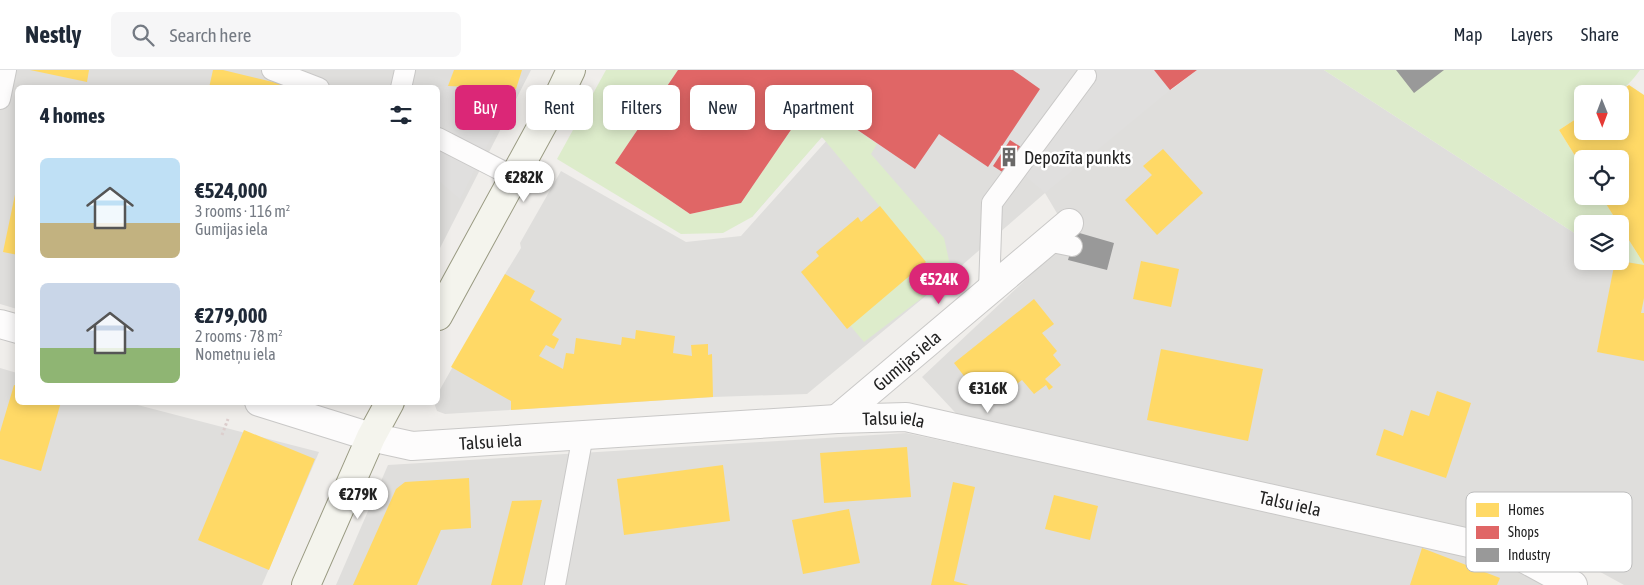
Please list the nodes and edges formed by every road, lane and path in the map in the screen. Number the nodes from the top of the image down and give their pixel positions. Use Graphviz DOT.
graph roads {
  1 [pos="6,70"];
  2 [pos="272,70"];
  3 [pos="405,70"];
  4 [pos="571,70"];
  5 [pos="1085,72"];
  6 [pos="311,85"];
  7 [pos="402,85"];
  8 [pos="0,99"];
  9 [pos="440,139"];
  10 [pos="514,177"];
  11 [pos="1063,237"];
  12 [pos="989,290"];
  13 [pos="440,312"];
  14 [pos="0,324"];
  15 [pos="15,328"];
  16 [pos="269,405"];
  17 [pos="388,405"];
  18 [pos="837,419"];
  19 [pos="583,435"];
  20 [pos="371,437"];
  21 [pos="1466,542"];
  22 [pos="1548,572"];
  23 [pos="306,585"];
  24 [pos="555,585"];
  25 [pos="1572,585"];
  1 -- 8 [label="lane"];
  2 -- 6 [label="lane"];
  3 -- 7 [label="lane"];
  4 -- 10 [label="street"];
  5 -- 12 [label="lane"];
  9 -- 10 [label="lane"];
  10 -- 13 [label="street"];
  11 -- 12 [label="street, Gumijas iela"];
  12 -- 18 [label="street, Gumijas iela"];
  14 -- 15 [label="street"];
  16 -- 20 [label="street, Talsu iela"];
  17 -- 20 [label="street"];
  18 -- 19 [label="street, Talsu iela"];
  18 -- 21 [label="street, Talsu iela"];
  19 -- 20 [label="street, Talsu iela"];
  19 -- 24 [label="lane"];
  20 -- 23 [label="street"];
  22 -- 25 [label="street, Talsu iela"];
}
